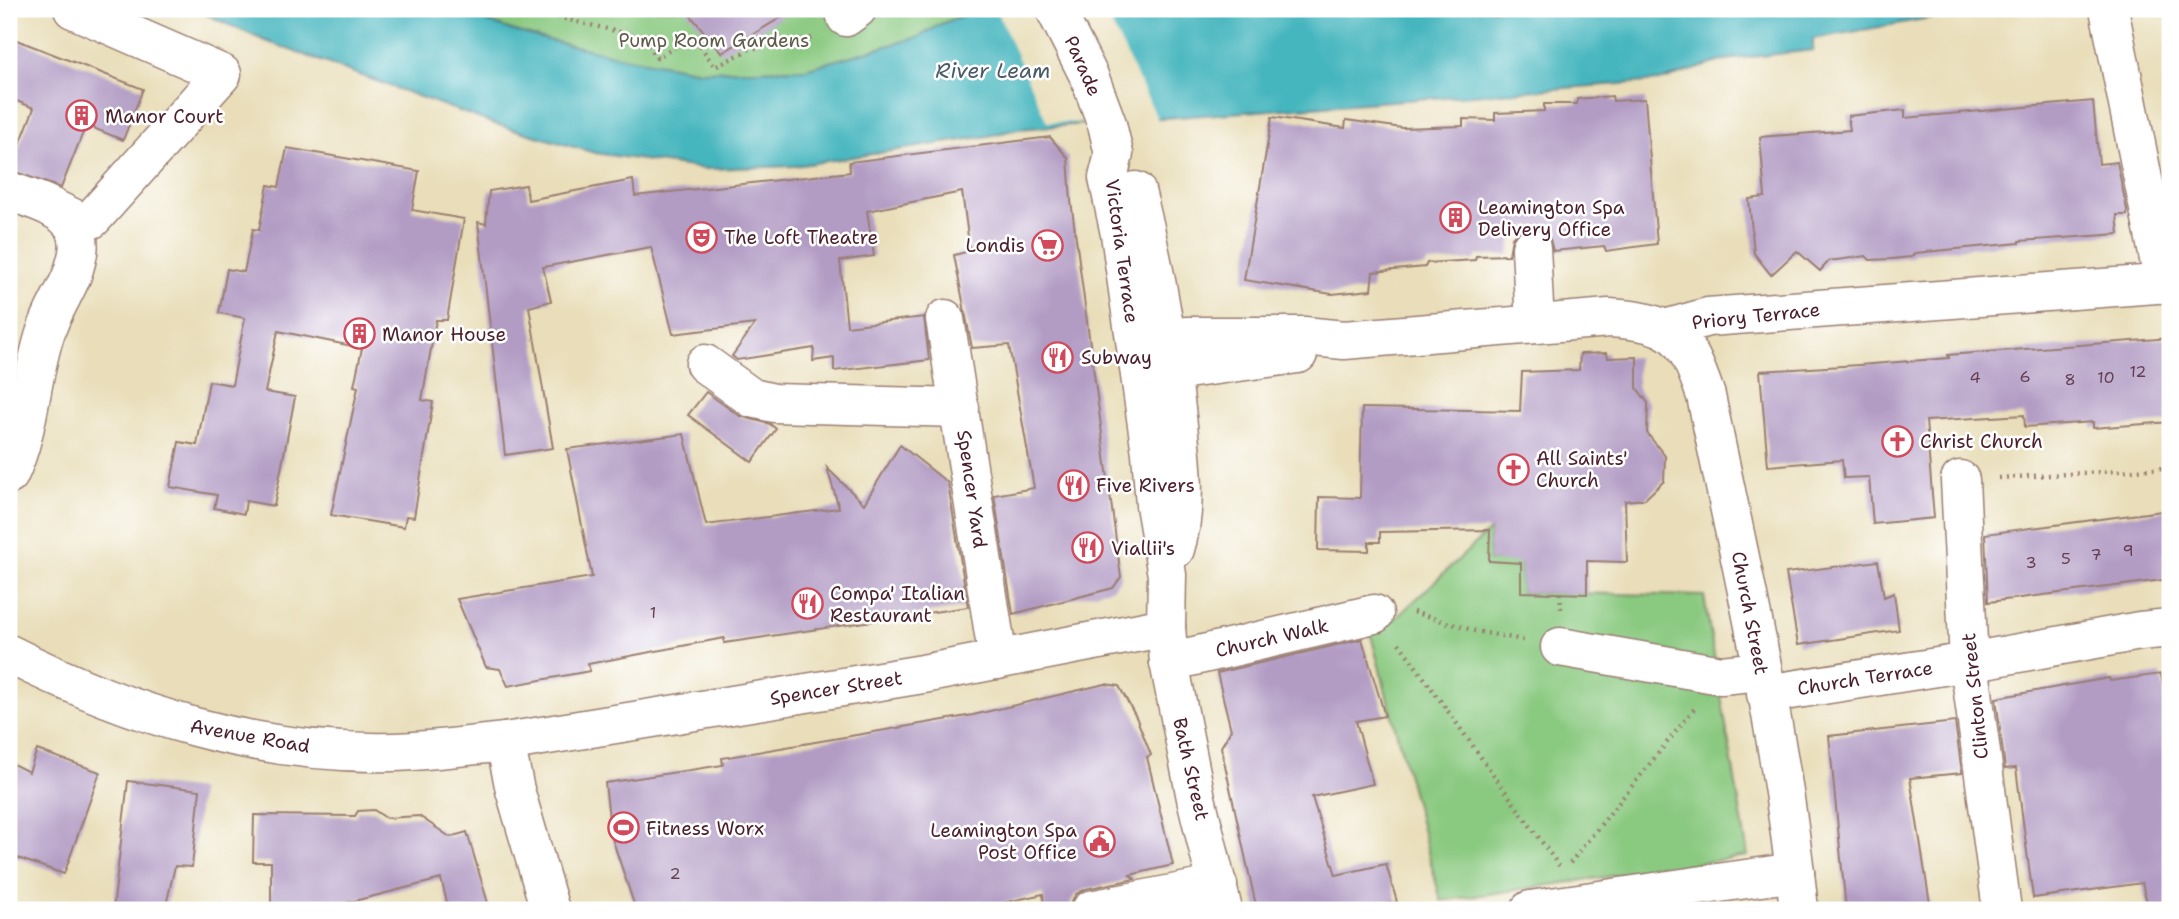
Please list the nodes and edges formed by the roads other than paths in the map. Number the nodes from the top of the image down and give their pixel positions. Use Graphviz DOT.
graph roads {
  1 [pos="73,9"];
  2 [pos="1055,9"];
  3 [pos="2109,9"];
  4 [pos="1111,139"];
  5 [pos="9,191"];
  6 [pos="54,209"];
  7 [pos="100,212"];
  8 [pos="1531,248"];
  9 [pos="77,261"];
  10 [pos="2167,283"];
  11 [pos="946,319"];
  12 [pos="1535,324"];
  13 [pos="1665,329"];
  14 [pos="1158,355"];
  15 [pos="705,364"];
  16 [pos="960,408"];
  17 [pos="9,475"];
  18 [pos="1960,480"];
  19 [pos="1167,575"];
  20 [pos="1391,621"];
  21 [pos="2170,628"];
  22 [pos="1167,645"];
  23 [pos="1560,647"];
  24 [pos="9,654"];
  25 [pos="998,660"];
  26 [pos="1969,662"];
  27 [pos="1764,682"];
  28 [pos="505,741"];
  29 [pos="1795,873"];
  30 [pos="1221,897"];
  31 [pos="550,910"];
  32 [pos="1091,910"];
  33 [pos="1530,910"];
  34 [pos="1799,910"];
  35 [pos="2002,910"];
  1 -- 7 [label="street"];
  2 -- 4 [label="street, Parade"];
  3 -- 10 [label="street"];
  4 -- 14 [label="street, Victoria Terrace"];
  5 -- 6 [label="street"];
  6 -- 7 [label="street"];
  6 -- 9 [label="street"];
  7 -- 9 [label="street"];
  8 -- 12 [label="street"];
  9 -- 17 [label="street"];
  10 -- 13 [label="street, Priory Terrace"];
  11 -- 16 [label="street, Spencer Yard"];
  12 -- 13 [label="street, Priory Terrace"];
  12 -- 14 [label="street, Priory Terrace"];
  13 -- 27 [label="street, Church Street"];
  14 -- 19 [label="street, Victoria Terrace"];
  14 -- 19 [label="street, Victoria Terrace"];
  15 -- 16 [label="street"];
  16 -- 25 [label="street, Spencer Yard"];
  18 -- 26 [label="street, Clinton Street"];
  19 -- 22 [label="street, Victoria Terrace"];
  20 -- 22 [label="street, Church Walk"];
  21 -- 26 [label="street, Church Terrace"];
  22 -- 25 [label="street, Spencer Street"];
  22 -- 30 [label="street, Bath Street"];
  23 -- 27 [label="street, Church Terrace"];
  24 -- 28 [label="street, Avenue Road"];
  25 -- 28 [label="street, Spencer Street"];
  26 -- 27 [label="street, Church Terrace"];
  26 -- 35 [label="street, Clinton Street"];
  27 -- 29 [label="street, Church Street"];
  28 -- 31 [label="street"];
  29 -- 33 [label="street"];
  29 -- 34 [label="street, Church Street"];
  30 -- 32 [label="street"];
}
